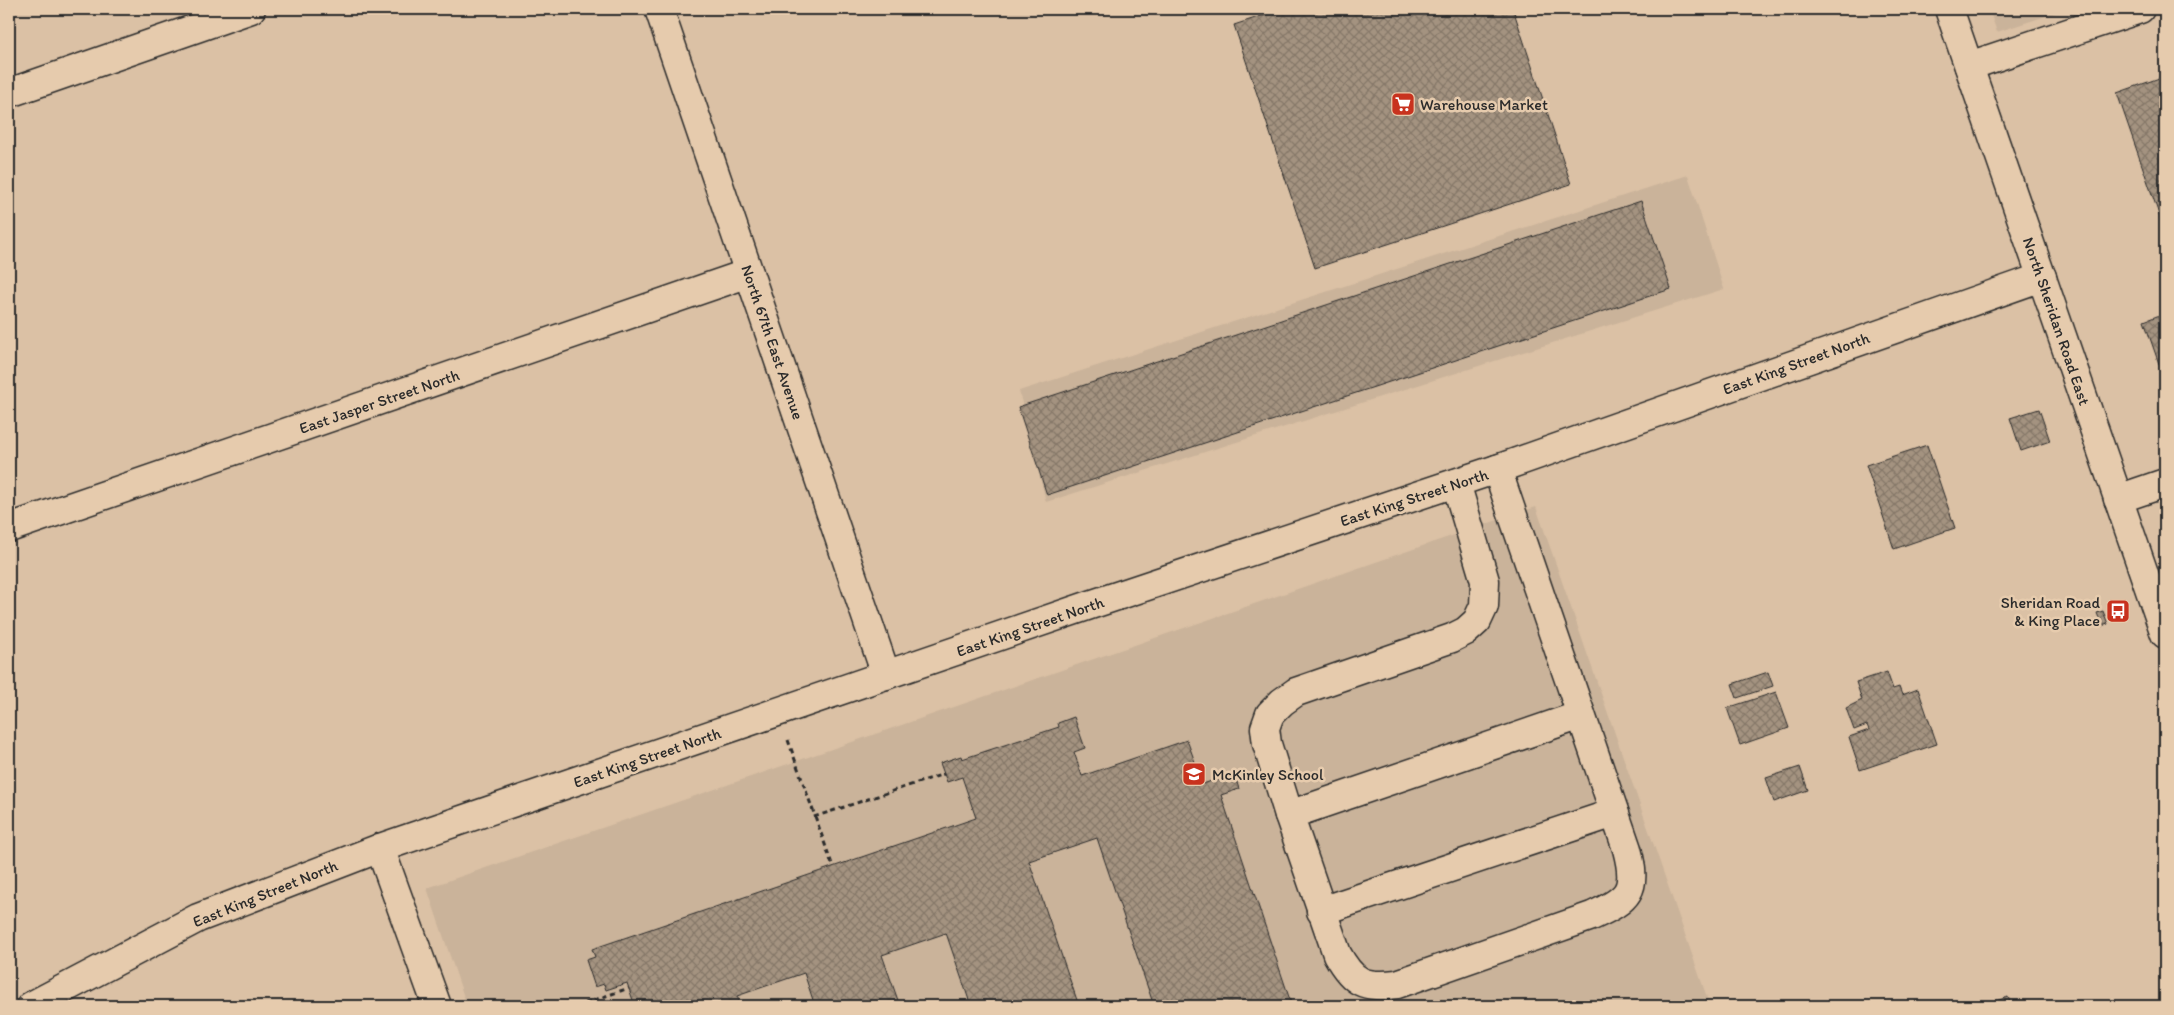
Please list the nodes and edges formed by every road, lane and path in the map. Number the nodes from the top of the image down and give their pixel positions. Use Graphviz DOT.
graph roads {
  1 [pos="251,9"];
  2 [pos="659,9"];
  3 [pos="1949,9"];
  4 [pos="2140,9"];
  5 [pos="1969,66"];
  6 [pos="9,93"];
  7 [pos="749,274"];
  8 [pos="2042,277"];
  9 [pos="1497,469"];
  10 [pos="1456,483"];
  11 [pos="2165,483"];
  12 [pos="2118,499"];
  13 [pos="9,528"];
  14 [pos="2165,634"];
  15 [pos="886,675"];
  16 [pos="779,712"];
  17 [pos="1581,715"];
  18 [pos="944,774"];
  19 [pos="1614,813"];
  20 [pos="1289,815"];
  21 [pos="814,817"];
  22 [pos="380,848"];
  23 [pos="833,867"];
  24 [pos="1321,911"];
  25 [pos="629,988"];
  26 [pos="31,1006"];
  27 [pos="438,1006"];
  28 [pos="577,1006"];
  1 -- 6 [label="street"];
  2 -- 7 [label="street, North 67th East Avenue"];
  3 -- 5 [label="street, North Sheridan Road East"];
  4 -- 5 [label="street"];
  5 -- 8 [label="street, North Sheridan Road East"];
  7 -- 13 [label="street, East Jasper Street North"];
  7 -- 15 [label="street, North 67th East Avenue"];
  8 -- 9 [label="street, East King Street North"];
  8 -- 12 [label="street, North Sheridan Road East"];
  9 -- 10 [label="street, East King Street North"];
  9 -- 17 [label="street"];
  10 -- 15 [label="street, East King Street North"];
  10 -- 20 [label="street"];
  11 -- 12 [label="street"];
  12 -- 14 [label="street, North Sheridan Road East"];
  15 -- 16 [label="street, East King Street North"];
  16 -- 21 [label="path"];
  16 -- 22 [label="street, East King Street North"];
  17 -- 19 [label="street"];
  17 -- 20 [label="street"];
  18 -- 21 [label="path"];
  19 -- 24 [label="street"];
  19 -- 24 [label="street"];
  20 -- 24 [label="street"];
  21 -- 23 [label="path"];
  22 -- 26 [label="street, East King Street North"];
  22 -- 27 [label="street"];
  25 -- 28 [label="path"];
}
